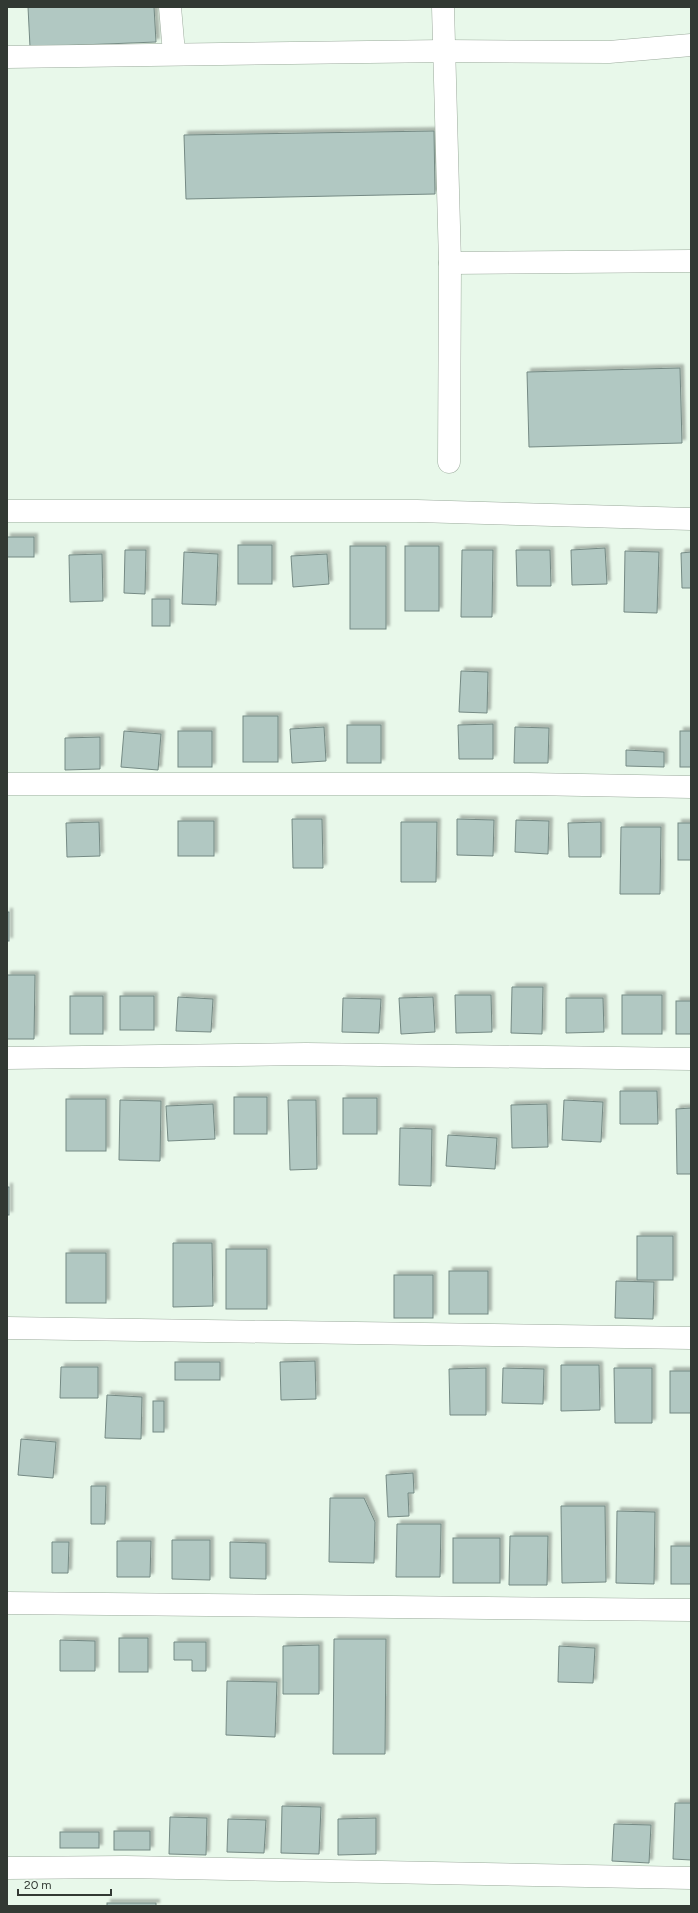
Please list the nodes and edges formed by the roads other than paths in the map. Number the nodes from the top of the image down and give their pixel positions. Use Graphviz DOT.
graph roads {
  1 [pos="170,7"];
  2 [pos="443,7"];
  3 [pos="691,46"];
  4 [pos="444,51"];
  5 [pos="174,53"];
  6 [pos="7,57"];
  7 [pos="691,261"];
  8 [pos="450,263"];
  9 [pos="449,462"];
  10 [pos="7,511"];
  11 [pos="691,519"];
  12 [pos="7,784"];
  13 [pos="691,787"];
  14 [pos="7,1058"];
  15 [pos="691,1059"];
  16 [pos="7,1328"];
  17 [pos="691,1338"];
  18 [pos="7,1603"];
  19 [pos="691,1610"];
  20 [pos="7,1868"];
  21 [pos="691,1878"];
  1 -- 5 [label="street"];
  2 -- 4 [label="street"];
  3 -- 4 [label="street"];
  4 -- 5 [label="street"];
  4 -- 8 [label="street"];
  5 -- 6 [label="street"];
  7 -- 8 [label="street"];
  8 -- 9 [label="street"];
  10 -- 11 [label="street"];
  12 -- 13 [label="street"];
  14 -- 15 [label="street"];
  16 -- 17 [label="street"];
  18 -- 19 [label="street"];
  20 -- 21 [label="street"];
}
